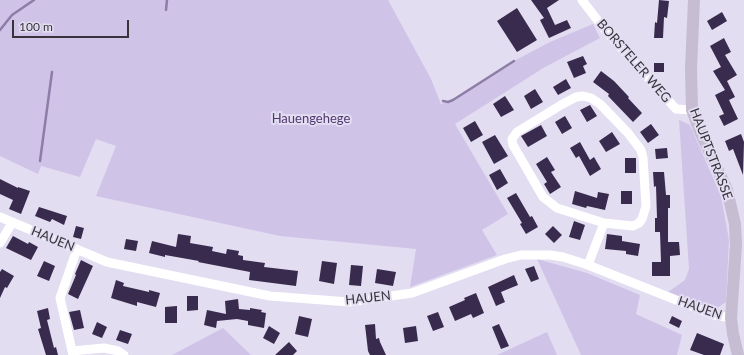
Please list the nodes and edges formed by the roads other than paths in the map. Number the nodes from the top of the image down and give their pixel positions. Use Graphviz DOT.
graph roads {
  1 [pos="582,0"];
  2 [pos="694,0"];
  3 [pos="692,110"];
  4 [pos="0,217"];
  5 [pos="12,223"];
  6 [pos="604,223"];
  7 [pos="0,243"];
  8 [pos="77,249"];
  9 [pos="588,265"];
  10 [pos="731,318"];
  11 [pos="73,353"];
  12 [pos="124,355"];
  13 [pos="738,355"];
  1 -- 3 [label="street, BORSTELER WEG"];
  2 -- 3 [label="main road, HAUPTSTRASSE"];
  3 -- 10 [label="main road, HAUPTSTRASSE"];
  4 -- 5 [label="street, HAUEN"];
  5 -- 7 [label="street"];
  5 -- 8 [label="street, HAUEN"];
  6 -- 6 [label="street"];
  6 -- 9 [label="street"];
  8 -- 9 [label="street, HAUEN"];
  8 -- 11 [label="street"];
  9 -- 10 [label="street, HAUEN"];
  10 -- 13 [label="main road, HAUPTSTRASSE"];
  11 -- 12 [label="street"];
}
